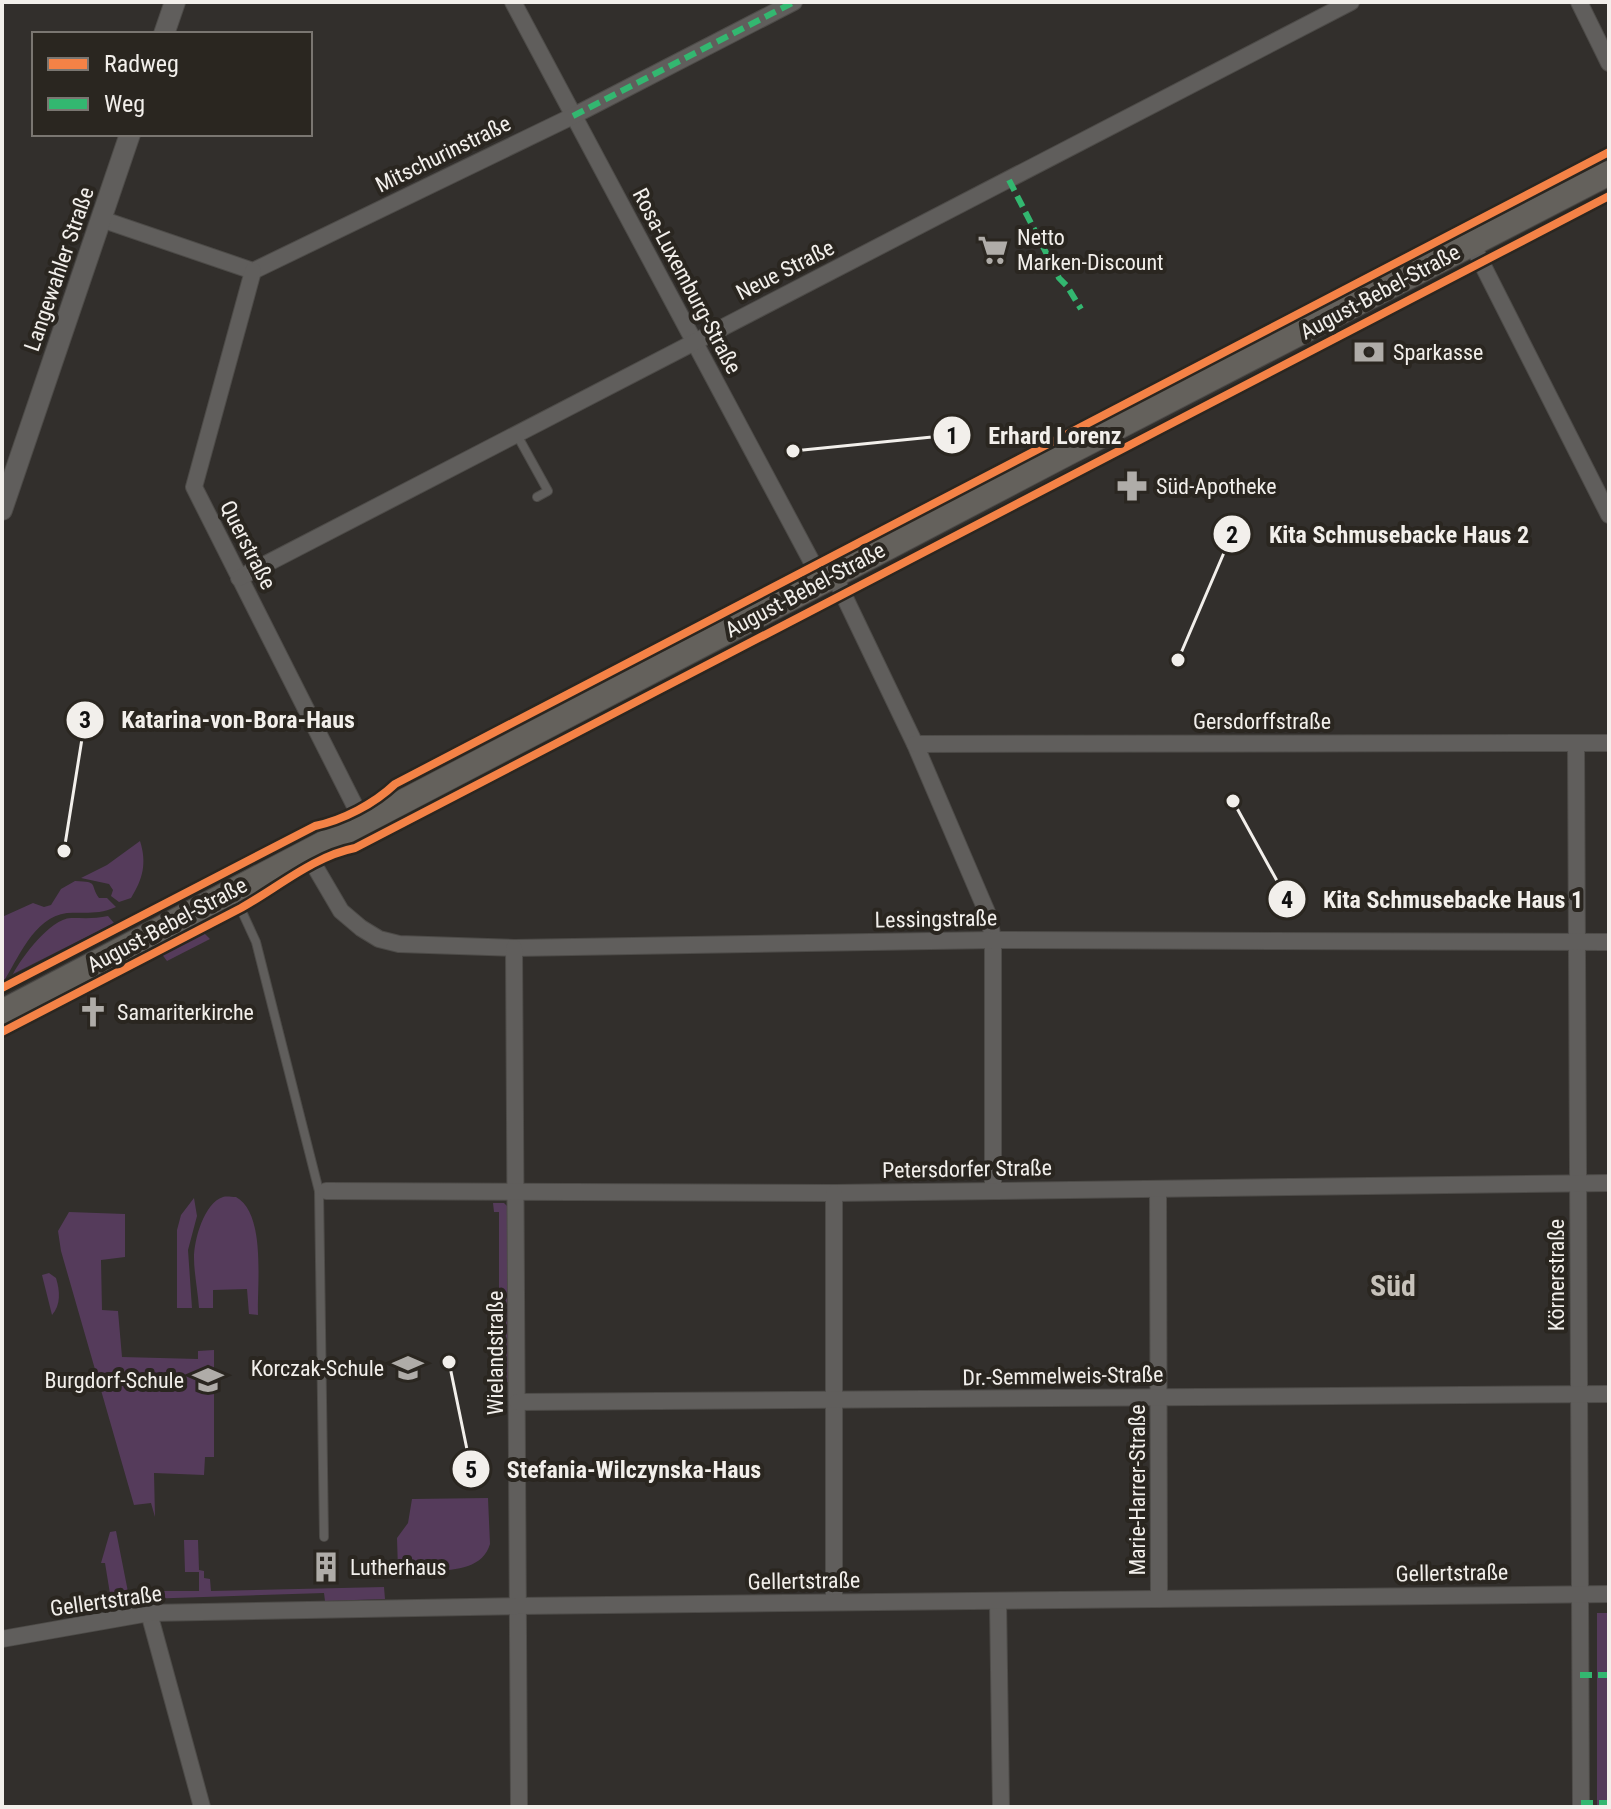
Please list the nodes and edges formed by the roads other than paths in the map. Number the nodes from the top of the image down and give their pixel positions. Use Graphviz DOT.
graph roads {
  1 [pos="175,2"];
  2 [pos="513,2"];
  3 [pos="794,2"];
  4 [pos="1351,2"];
  5 [pos="1579,2"];
  6 [pos="165,32"];
  7 [pos="1609,63"];
  8 [pos="573,116"];
  9 [pos="129,136"];
  10 [pos="1609,173"];
  11 [pos="101,219"];
  12 [pos="1472,244"];
  13 [pos="253,271"];
  14 [pos="695,342"];
  15 [pos="516,434"];
  16 [pos="537,497"];
  17 [pos="1607,506"];
  18 [pos="2,510"];
  19 [pos="239,578"];
  20 [pos="828,578"];
  21 [pos="1576,743"];
  22 [pos="1609,743"];
  23 [pos="915,744"];
  24 [pos="364,824"];
  25 [pos="307,853"];
  26 [pos="232,891"];
  27 [pos="993,940"];
  28 [pos="1577,942"];
  29 [pos="1609,942"];
  30 [pos="514,948"];
  31 [pos="2,1012"];
  32 [pos="1609,1183"];
  33 [pos="1578,1184"];
  34 [pos="1158,1189"];
  35 [pos="326,1191"];
  36 [pos="993,1191"];
  37 [pos="516,1192"];
  38 [pos="834,1193"];
  39 [pos="1609,1394"];
  40 [pos="1579,1395"];
  41 [pos="1159,1398"];
  42 [pos="834,1400"];
  43 [pos="517,1402"];
  44 [pos="324,1537"];
  45 [pos="1580,1594"];
  46 [pos="1609,1594"];
  47 [pos="1159,1599"];
  48 [pos="998,1601"];
  49 [pos="834,1602"];
  50 [pos="518,1606"];
  51 [pos="149,1613"];
  52 [pos="2,1639"];
  53 [pos="202,1807"];
  54 [pos="519,1807"];
  55 [pos="1001,1807"];
  56 [pos="1581,1807"];
  1 -- 6 [label="street"];
  2 -- 8 [label="street, Rosa-Luxemburg-Straße"];
  3 -- 8 [label="street, Mitschurinstraße"];
  4 -- 14 [label="street, Neue Straße"];
  5 -- 7 [label="street"];
  8 -- 13 [label="street, Mitschurinstraße"];
  8 -- 14 [label="street, Rosa-Luxemburg-Straße"];
  9 -- 11 [label="street, Langewahler Straße"];
  10 -- 12 [label="main road, August-Bebel-Straße"];
  11 -- 13 [label="street"];
  11 -- 18 [label="street, Langewahler Straße"];
  12 -- 17 [label="street"];
  12 -- 20 [label="main road, August-Bebel-Straße"];
  13 -- 19 [label="street, Querstraße"];
  14 -- 15 [label="street, Neue Straße"];
  14 -- 20 [label="street, Rosa-Luxemburg-Straße"];
  15 -- 16 [label="lane"];
  15 -- 19 [label="street, Neue Straße"];
  19 -- 24 [label="street, Querstraße"];
  20 -- 23 [label="street, Rosa-Luxemburg-Straße"];
  20 -- 24 [label="main road, August-Bebel-Straße"];
  21 -- 22 [label="street, Gersdorffstraße"];
  21 -- 23 [label="street, Gersdorffstraße"];
  21 -- 28 [label="street, Körnerstraße"];
  23 -- 27 [label="street, Rosa-Luxemburg-Straße"];
  24 -- 25 [label="main road, August-Bebel-Straße"];
  25 -- 26 [label="main road, August-Bebel-Straße"];
  25 -- 30 [label="street, Lessingstraße"];
  26 -- 31 [label="main road, August-Bebel-Straße"];
  26 -- 44 [label="lane"];
  27 -- 28 [label="street, Lessingstraße"];
  27 -- 30 [label="street, Lessingstraße"];
  27 -- 36 [label="street, Rosa-Luxemburg-Straße"];
  28 -- 29 [label="street, Lessingstraße"];
  28 -- 33 [label="street, Körnerstraße"];
  30 -- 37 [label="street, Wielandstraße"];
  32 -- 33 [label="street, Petersdorfer Straße"];
  33 -- 34 [label="street, Petersdorfer Straße"];
  33 -- 40 [label="street, Körnerstraße"];
  34 -- 36 [label="street, Petersdorfer Straße"];
  34 -- 41 [label="street, Marie-Harrer-Straße"];
  35 -- 37 [label="street, Petersdorfer Straße"];
  36 -- 38 [label="street, Petersdorfer Straße"];
  37 -- 38 [label="street, Petersdorfer Straße"];
  37 -- 43 [label="street, Wielandstraße"];
  38 -- 42 [label="street"];
  39 -- 40 [label="street, Dr.-Semmelweis-Straße"];
  40 -- 41 [label="street, Dr.-Semmelweis-Straße"];
  40 -- 45 [label="street, Körnerstraße"];
  41 -- 42 [label="street, Dr.-Semmelweis-Straße"];
  41 -- 47 [label="street, Marie-Harrer-Straße"];
  42 -- 43 [label="street, Dr.-Semmelweis-Straße"];
  42 -- 49 [label="street"];
  43 -- 50 [label="street, Wielandstraße"];
  45 -- 46 [label="street, Gellertstraße"];
  45 -- 47 [label="street, Gellertstraße"];
  45 -- 56 [label="street, Körnerstraße"];
  47 -- 48 [label="street, Gellertstraße"];
  48 -- 49 [label="street, Gellertstraße"];
  48 -- 55 [label="street"];
  49 -- 50 [label="street, Gellertstraße"];
  50 -- 51 [label="street, Gellertstraße"];
  50 -- 54 [label="street, Wielandstraße"];
  51 -- 52 [label="street, Gellertstraße"];
  51 -- 53 [label="street"];
}
